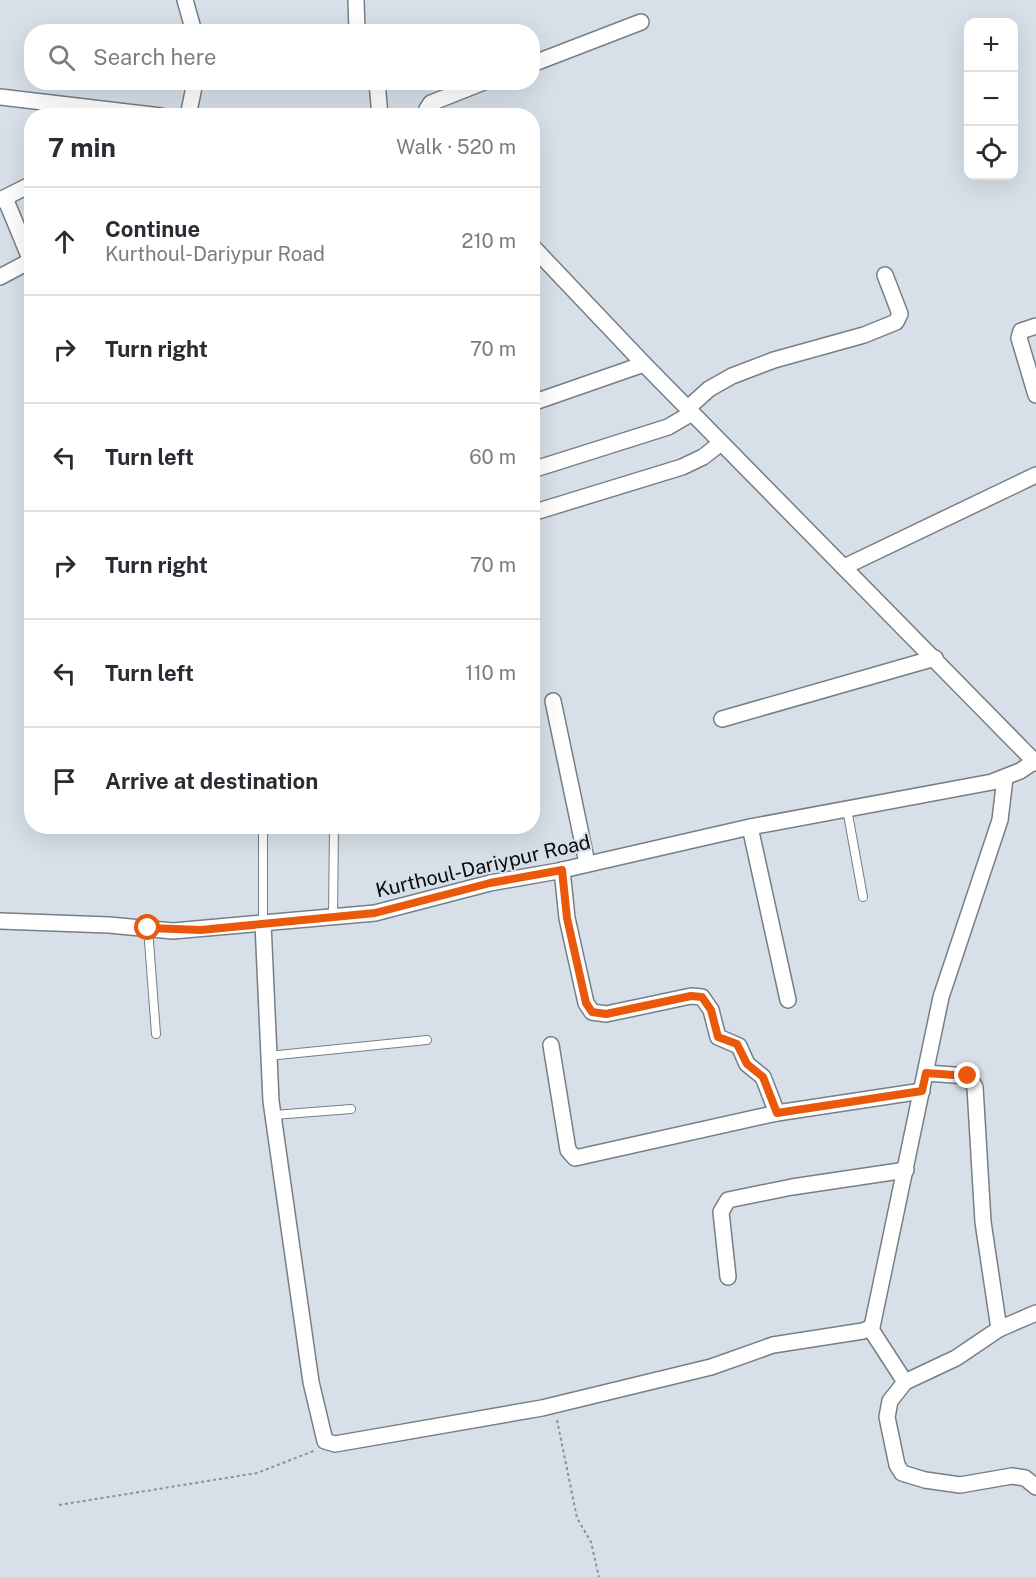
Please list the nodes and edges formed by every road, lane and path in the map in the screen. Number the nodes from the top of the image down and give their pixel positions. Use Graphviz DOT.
graph roads {
  1 [pos="185,0"];
  2 [pos="356,0"];
  3 [pos="641,22"];
  4 [pos="192,24"];
  5 [pos="357,24"];
  6 [pos="540,61"];
  7 [pos="193,90"];
  8 [pos="378,90"];
  9 [pos="464,90"];
  10 [pos="0,97"];
  11 [pos="80,108"];
  12 [pos="190,108"];
  13 [pos="379,108"];
  14 [pos="428,108"];
  15 [pos="24,188"];
  16 [pos="3,199"];
  17 [pos="24,246"];
  18 [pos="540,262"];
  19 [pos="24,265"];
  20 [pos="885,275"];
  21 [pos="0,277"];
  22 [pos="1036,326"];
  23 [pos="644,364"];
  24 [pos="1036,394"];
  25 [pos="540,400"];
  26 [pos="690,411"];
  27 [pos="721,442"];
  28 [pos="540,467"];
  29 [pos="1036,475"];
  30 [pos="540,511"];
  31 [pos="844,567"];
  32 [pos="935,658"];
  33 [pos="553,701"];
  34 [pos="722,718"];
  35 [pos="1035,762"];
  36 [pos="1005,778"];
  37 [pos="847,807"];
  38 [pos="750,826"];
  39 [pos="262,834"];
  40 [pos="334,834"];
  41 [pos="587,863"];
  42 [pos="562,870"];
  43 [pos="863,897"];
  44 [pos="333,917"];
  45 [pos="0,921"];
  46 [pos="262,923"];
  47 [pos="148,928"];
  48 [pos="788,1000"];
  49 [pos="156,1034"];
  50 [pos="427,1040"];
  51 [pos="551,1046"];
  52 [pos="268,1056"];
  53 [pos="926,1073"];
  54 [pos="922,1091"];
  55 [pos="351,1109"];
  56 [pos="777,1113"];
  57 [pos="274,1115"];
  58 [pos="906,1170"];
  59 [pos="728,1277"];
  60 [pos="1036,1313"];
  61 [pos="870,1328"];
  62 [pos="999,1329"];
  63 [pos="905,1382"];
  64 [pos="554,1405"];
  65 [pos="330,1444"];
  66 [pos="1036,1487"];
  67 [pos="59,1505"];
  68 [pos="599,1577"];
  1 -- 4 [label="street"];
  2 -- 5 [label="street"];
  3 -- 6 [label="street"];
  7 -- 12 [label="street"];
  8 -- 13 [label="street"];
  9 -- 14 [label="street"];
  10 -- 11 [label="street"];
  15 -- 16 [label="street"];
  16 -- 17 [label="street"];
  18 -- 23 [label="street"];
  19 -- 21 [label="street"];
  20 -- 26 [label="street"];
  22 -- 24 [label="street"];
  23 -- 25 [label="street"];
  23 -- 26 [label="street"];
  26 -- 27 [label="street"];
  26 -- 28 [label="street"];
  27 -- 30 [label="street"];
  27 -- 31 [label="street"];
  29 -- 31 [label="street"];
  31 -- 32 [label="street"];
  32 -- 34 [label="street"];
  32 -- 35 [label="street"];
  33 -- 41 [label="street"];
  35 -- 36 [label="street, Kurthoul-Dariypur Road"];
  36 -- 37 [label="street, Kurthoul-Dariypur Road"];
  36 -- 53 [label="street"];
  37 -- 38 [label="street, Kurthoul-Dariypur Road"];
  37 -- 43 [label="lane"];
  38 -- 41 [label="street, Kurthoul-Dariypur Road"];
  38 -- 48 [label="street"];
  39 -- 46 [label="lane"];
  40 -- 44 [label="lane"];
  41 -- 42 [label="street, Kurthoul-Dariypur Road"];
  42 -- 44 [label="street, Kurthoul-Dariypur Road"];
  42 -- 56 [label="street"];
  44 -- 46 [label="street, Kurthoul-Dariypur Road"];
  45 -- 47 [label="street, Kurthoul-Dariypur Road"];
  46 -- 47 [label="street, Kurthoul-Dariypur Road"];
  46 -- 52 [label="street"];
  47 -- 49 [label="lane"];
  50 -- 52 [label="lane"];
  51 -- 56 [label="street"];
  52 -- 57 [label="street"];
  53 -- 54 [label="street"];
  53 -- 62 [label="street"];
  54 -- 56 [label="street"];
  54 -- 58 [label="street"];
  55 -- 57 [label="lane"];
  57 -- 65 [label="street"];
  58 -- 59 [label="street"];
  58 -- 61 [label="street"];
  60 -- 62 [label="street"];
  61 -- 63 [label="street"];
  61 -- 64 [label="street"];
  62 -- 63 [label="street"];
  63 -- 66 [label="street"];
  64 -- 65 [label="street"];
  64 -- 68 [label="path"];
  65 -- 67 [label="path"];
}
